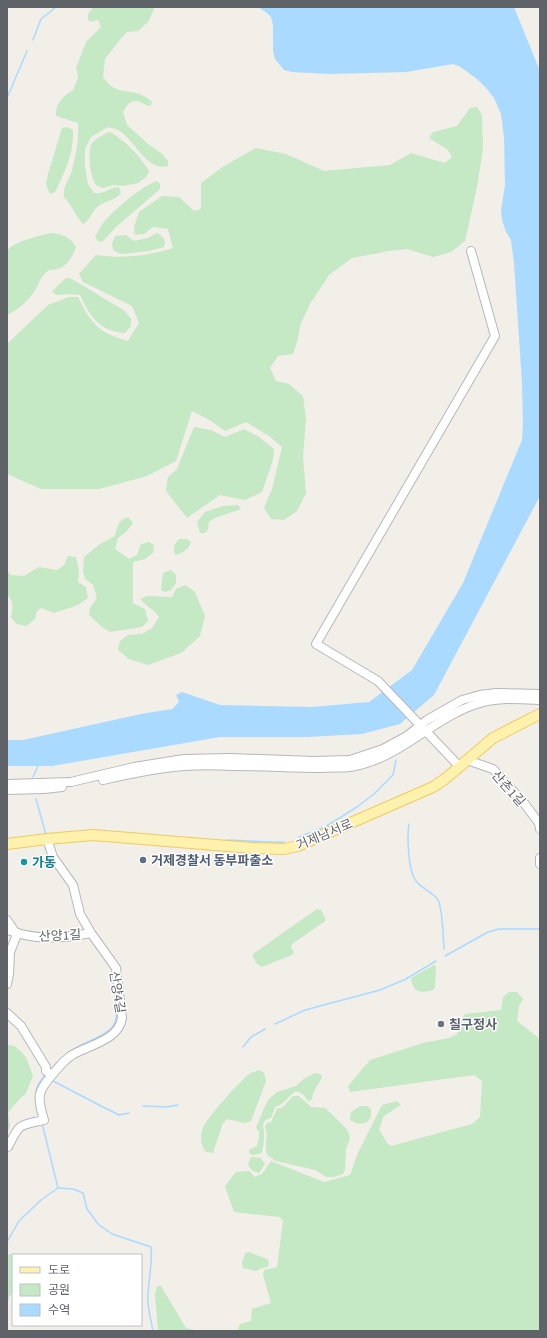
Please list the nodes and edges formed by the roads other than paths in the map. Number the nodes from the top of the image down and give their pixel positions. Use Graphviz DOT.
graph roads {
  1 [pos="471,251"];
  2 [pos="540,694"];
  3 [pos="540,700"];
  4 [pos="540,714"];
  5 [pos="420,725"];
  6 [pos="464,764"];
  7 [pos="7,784"];
  8 [pos="7,790"];
  9 [pos="540,829"];
  10 [pos="47,839"];
  11 [pos="7,844"];
  12 [pos="540,858"];
  13 [pos="540,864"];
  14 [pos="7,920"];
  15 [pos="11,931"];
  16 [pos="91,933"];
  17 [pos="7,984"];
  18 [pos="7,1013"];
  19 [pos="49,1073"];
  20 [pos="7,1147"];
  1 -- 5 [label="street"];
  2 -- 5 [label="street"];
  3 -- 5 [label="street"];
  4 -- 6 [label="main road, 거제남서로"];
  5 -- 6 [label="street"];
  5 -- 7 [label="street"];
  5 -- 8 [label="street"];
  6 -- 9 [label="street, 산촌1길"];
  6 -- 10 [label="main road, 거제남서로"];
  10 -- 11 [label="main road, 거제남서로"];
  10 -- 16 [label="street, 산양4길"];
  12 -- 13 [label="street"];
  14 -- 15 [label="street"];
  15 -- 16 [label="street, 산양1길"];
  15 -- 17 [label="street"];
  16 -- 19 [label="street, 산양4길"];
  18 -- 19 [label="street"];
  19 -- 20 [label="street, 산양4길"];
}
